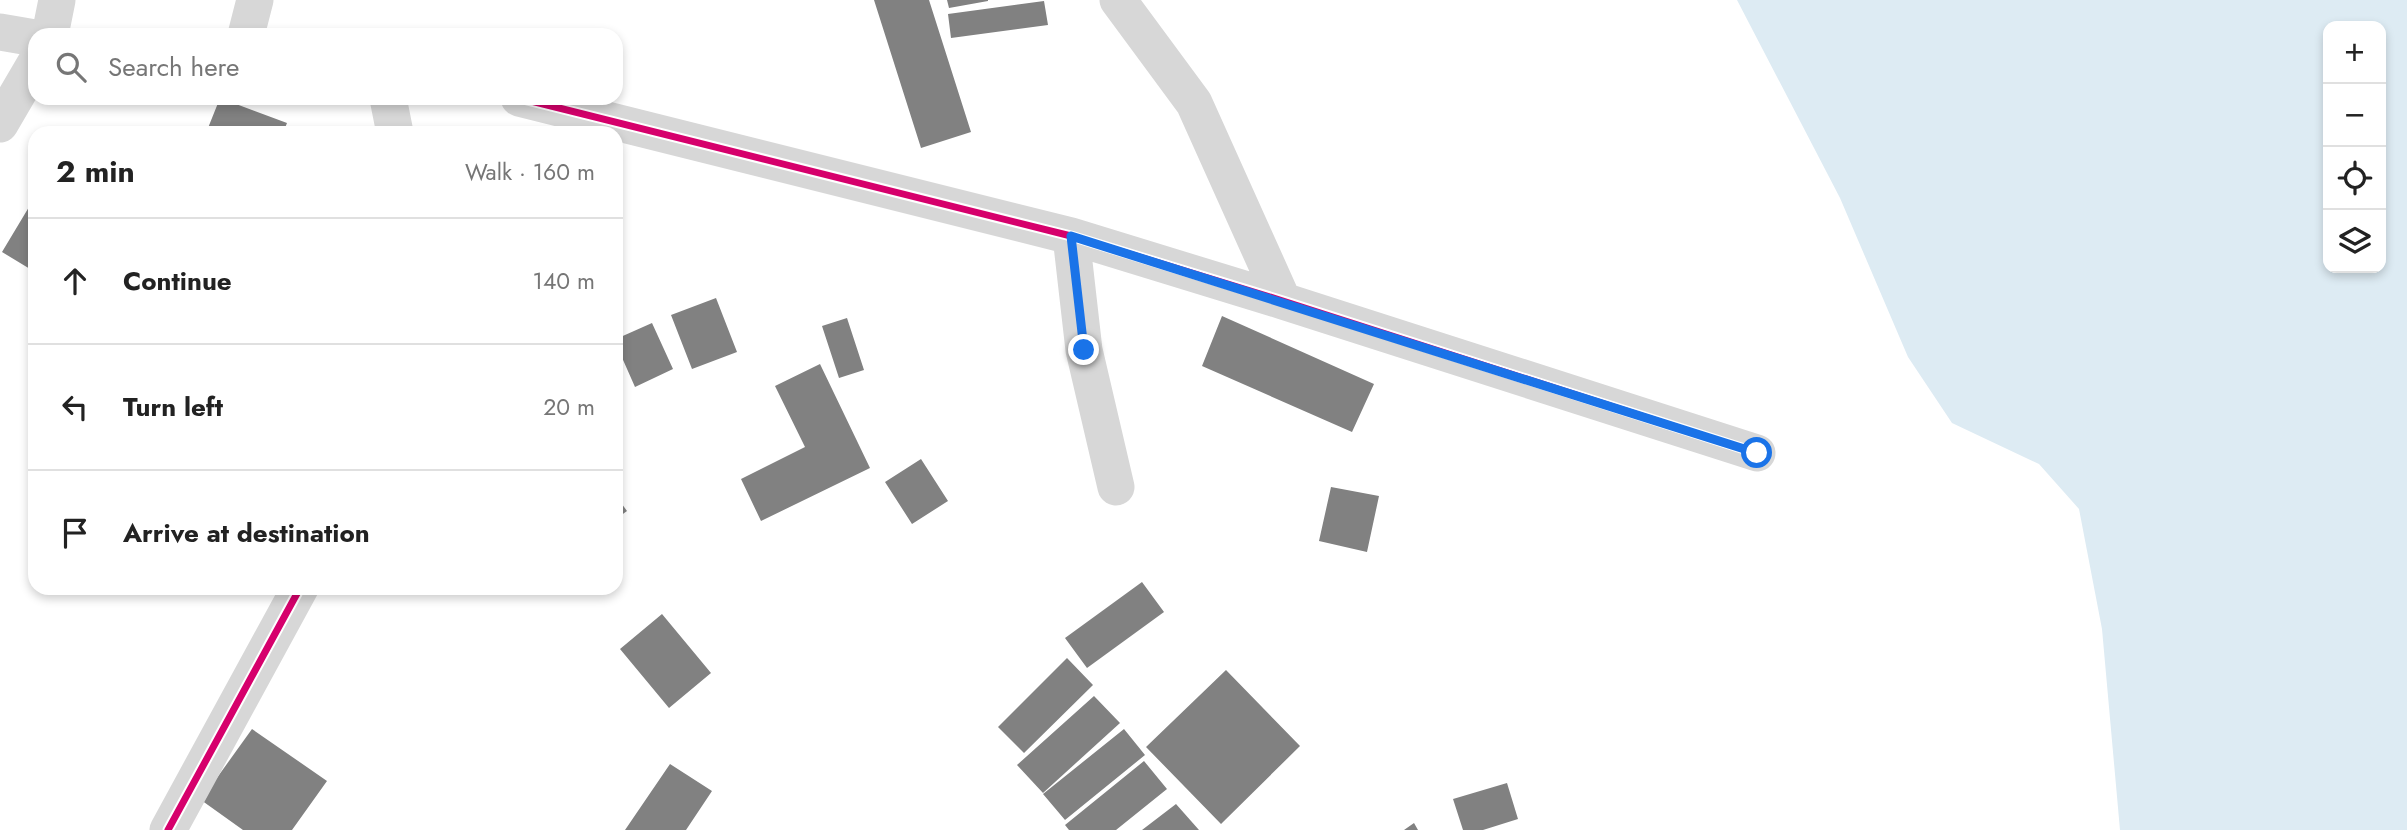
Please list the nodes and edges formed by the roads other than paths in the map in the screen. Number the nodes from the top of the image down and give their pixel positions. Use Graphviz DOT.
graph roads {
  1 [pos="57,0"];
  2 [pos="255,0"];
  3 [pos="1118,0"];
  4 [pos="51,28"];
  5 [pos="248,28"];
  6 [pos="0,32"];
  7 [pos="28,37"];
  8 [pos="28,76"];
  9 [pos="389,105"];
  10 [pos="547,105"];
  11 [pos="0,124"];
  12 [pos="394,126"];
  13 [pos="1071,236"];
  14 [pos="1283,301"];
  15 [pos="1757,453"];
  16 [pos="1116,487"];
  17 [pos="296,595"];
  18 [pos="168,830"];
  1 -- 4 [label="street"];
  2 -- 5 [label="street"];
  3 -- 14 [label="street"];
  6 -- 7 [label="street"];
  8 -- 11 [label="street"];
  9 -- 12 [label="street"];
  10 -- 13 [label="street"];
  13 -- 14 [label="street"];
  13 -- 16 [label="street"];
  14 -- 15 [label="street"];
  17 -- 18 [label="street"];
}
